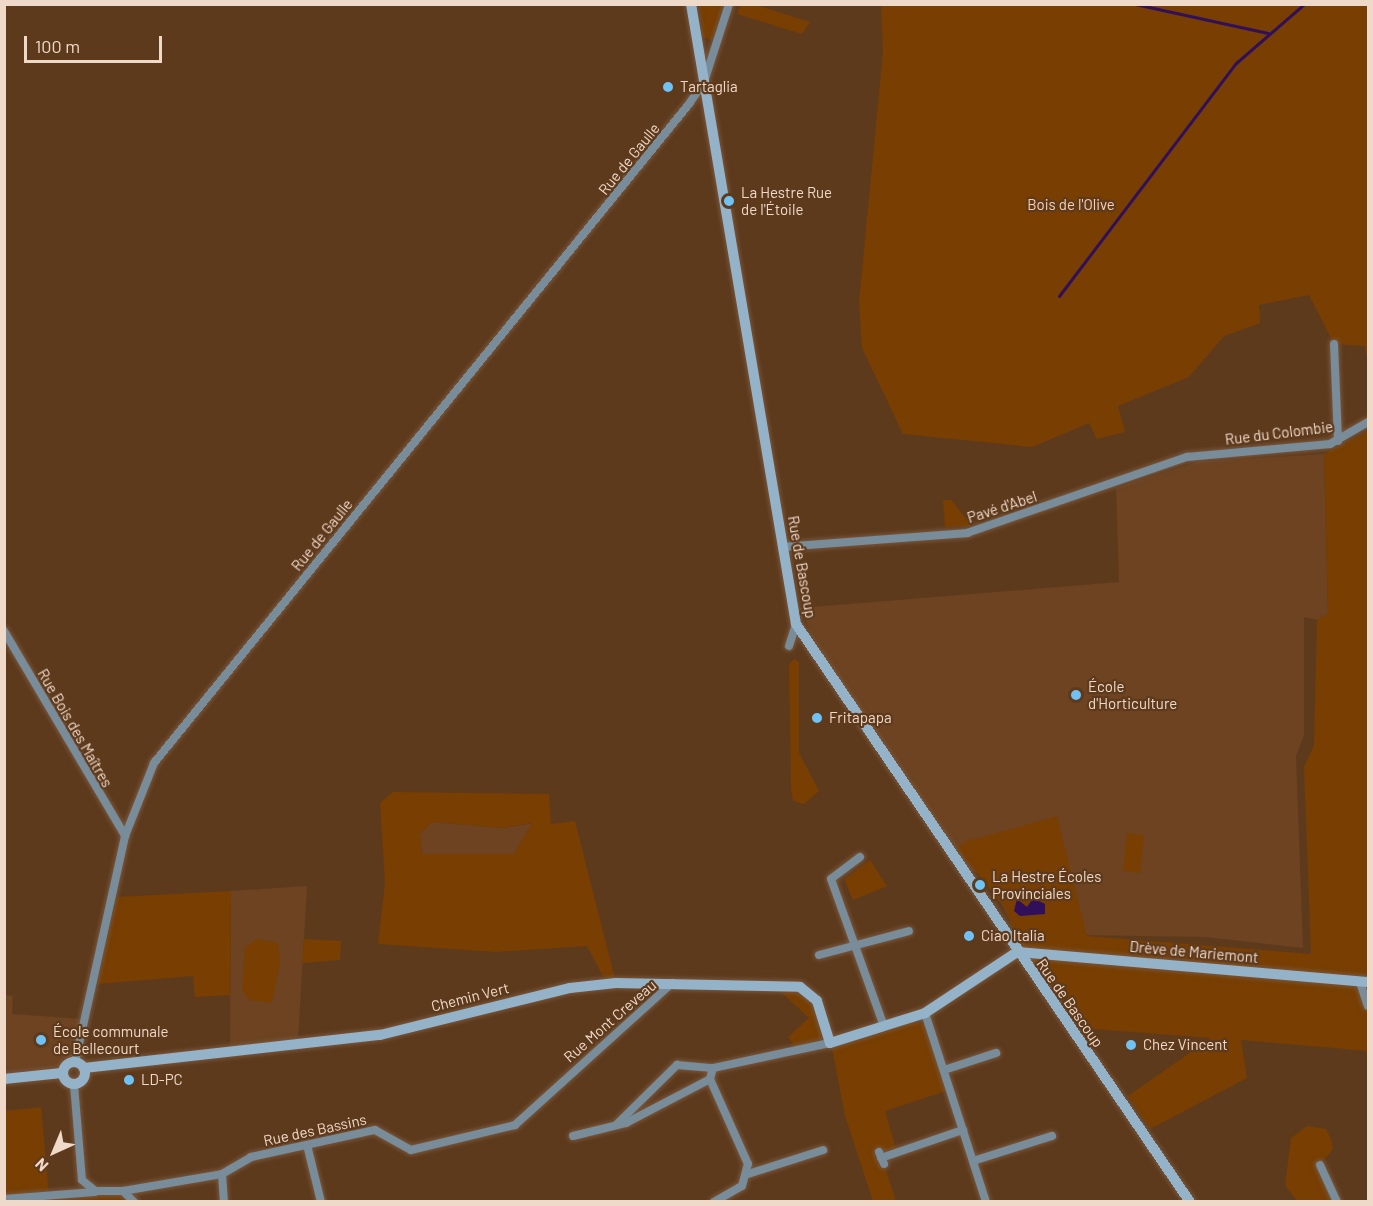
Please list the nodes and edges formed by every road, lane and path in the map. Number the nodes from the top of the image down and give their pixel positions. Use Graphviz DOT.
graph roads {
  1 [pos="692,4"];
  2 [pos="729,4"];
  3 [pos="704,82"];
  4 [pos="1334,344"];
  5 [pos="1368,422"];
  6 [pos="1338,441"];
  7 [pos="1187,457"];
  8 [pos="782,547"];
  9 [pos="796,624"];
  10 [pos="4,631"];
  11 [pos="789,646"];
  12 [pos="125,836"];
  13 [pos="860,857"];
  14 [pos="909,931"];
  15 [pos="856,944"];
  16 [pos="1017,952"];
  17 [pos="819,955"];
  18 [pos="1364,982"];
  19 [pos="672,983"];
  20 [pos="1368,1006"];
  21 [pos="925,1013"];
  22 [pos="884,1026"];
  23 [pos="830,1042"];
  24 [pos="996,1053"];
  25 [pos="79,1065"];
  26 [pos="713,1068"];
  27 [pos="944,1070"];
  28 [pos="62,1073"];
  29 [pos="565,1078"];
  30 [pos="4,1079"];
  31 [pos="710,1079"];
  32 [pos="74,1085"];
  33 [pos="616,1125"];
  34 [pos="963,1130"];
  35 [pos="573,1136"];
  36 [pos="1052,1136"];
  37 [pos="307,1145"];
  38 [pos="823,1150"];
  39 [pos="881,1158"];
  40 [pos="973,1161"];
  41 [pos="1320,1165"];
  42 [pos="222,1174"];
  43 [pos="748,1174"];
  44 [pos="123,1191"];
  45 [pos="99,1192"];
  46 [pos="4,1199"];
  47 [pos="134,1202"];
  48 [pos="224,1202"];
  49 [pos="321,1202"];
  50 [pos="714,1202"];
  51 [pos="986,1202"];
  52 [pos="1190,1202"];
  53 [pos="1337,1202"];
  1 -- 3 [label="street, Rue de Bascoup"];
  2 -- 3 [label="street"];
  3 -- 8 [label="street, Rue de Bascoup"];
  3 -- 12 [label="street, Rue de Gaulle"];
  4 -- 6 [label="street"];
  5 -- 6 [label="street, Rue du Colombie"];
  6 -- 7 [label="street, Rue du Colombie"];
  7 -- 8 [label="street, Pavé d'Abel"];
  8 -- 9 [label="street, Rue de Bascoup"];
  9 -- 11 [label="street"];
  9 -- 16 [label="street, Rue de Bascoup"];
  10 -- 12 [label="street, Rue Bois des Maîtres"];
  12 -- 25 [label="street, Rue de Gaulle"];
  13 -- 15 [label="street"];
  14 -- 15 [label="street"];
  15 -- 17 [label="street"];
  15 -- 22 [label="street"];
  16 -- 18 [label="street, Drève de Mariemont"];
  16 -- 21 [label="street"];
  16 -- 52 [label="street, Rue de Bascoup"];
  18 -- 20 [label="street"];
  19 -- 23 [label="street, Chemin Vert"];
  19 -- 25 [label="street, Chemin Vert"];
  19 -- 29 [label="street, Rue Mont Creveau"];
  21 -- 22 [label="street"];
  21 -- 27 [label="street"];
  22 -- 23 [label="street"];
  23 -- 26 [label="street"];
  24 -- 27 [label="street"];
  25 -- 28 [label="street"];
  25 -- 32 [label="street"];
  26 -- 31 [label="street"];
  26 -- 33 [label="street"];
  27 -- 34 [label="street"];
  28 -- 30 [label="street"];
  28 -- 32 [label="street"];
  29 -- 37 [label="street, Rue des Bassins"];
  31 -- 33 [label="street"];
  31 -- 43 [label="street"];
  32 -- 45 [label="street"];
  33 -- 35 [label="street"];
  34 -- 39 [label="street"];
  34 -- 40 [label="street"];
  36 -- 40 [label="street"];
  37 -- 42 [label="street, Rue des Bassins"];
  37 -- 49 [label="street"];
  38 -- 43 [label="street"];
  40 -- 51 [label="street"];
  41 -- 53 [label="street"];
  42 -- 44 [label="street, Rue des Bassins"];
  42 -- 48 [label="street"];
  43 -- 50 [label="street"];
  44 -- 45 [label="street"];
  44 -- 47 [label="street"];
  45 -- 46 [label="street"];
}
